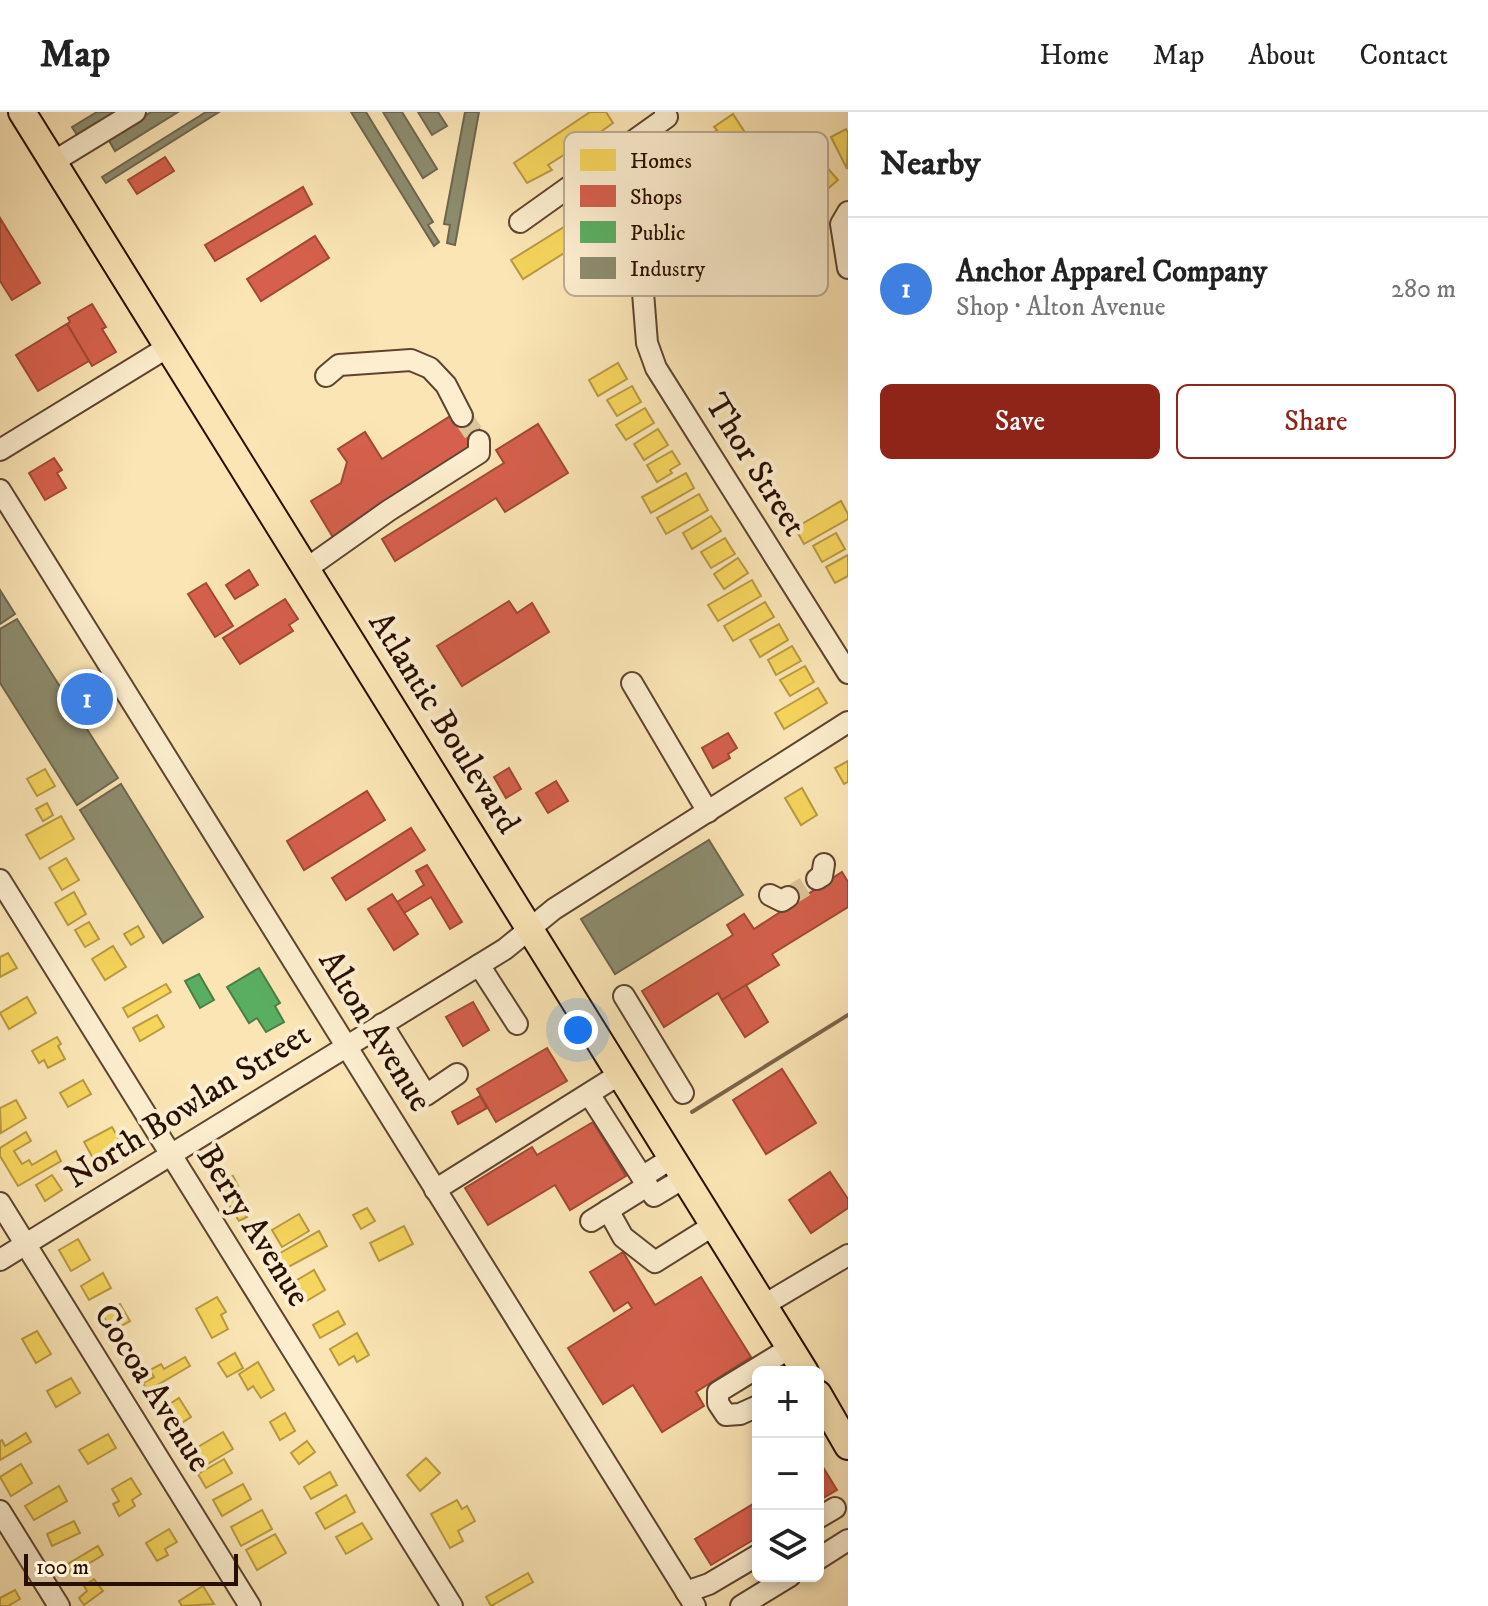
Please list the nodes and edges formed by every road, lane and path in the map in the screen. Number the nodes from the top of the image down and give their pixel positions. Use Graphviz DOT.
graph roads {
  1 [pos="22,112"];
  2 [pos="135,112"];
  3 [pos="672,114"];
  4 [pos="647,132"];
  5 [pos="53,162"];
  6 [pos="564,191"];
  7 [pos="848,212"];
  8 [pos="520,222"];
  9 [pos="848,268"];
  10 [pos="643,296"];
  11 [pos="168,347"];
  12 [pos="326,376"];
  13 [pos="462,416"];
  14 [pos="479,441"];
  15 [pos="0,450"];
  16 [pos="0,490"];
  17 [pos="306,569"];
  18 [pos="848,673"];
  19 [pos="632,683"];
  20 [pos="848,722"];
  21 [pos="708,812"];
  22 [pos="0,880"];
  23 [pos="530,928"];
  24 [pos="479,965"];
  25 [pos="624,996"];
  26 [pos="382,1024"];
  27 [pos="517,1024"];
  28 [pos="346,1046"];
  29 [pos="457,1074"];
  30 [pos="620,1074"];
  31 [pos="683,1093"];
  32 [pos="589,1094"];
  33 [pos="655,1130"];
  34 [pos="624,1149"];
  35 [pos="172,1155"];
  36 [pos="678,1168"];
  37 [pos="644,1181"];
  38 [pos="435,1190"];
  39 [pos="0,1203"];
  40 [pos="714,1225"];
  41 [pos="25,1244"];
  42 [pos="848,1255"];
  43 [pos="0,1260"];
  44 [pos="764,1305"];
  45 [pos="790,1348"];
  46 [pos="761,1366"];
  47 [pos="801,1366"];
  48 [pos="752,1371"];
  49 [pos="824,1404"];
  50 [pos="752,1409"];
  51 [pos="848,1446"];
  52 [pos="0,1511"];
  53 [pos="848,1540"];
  54 [pos="824,1555"];
  55 [pos="752,1559"];
  56 [pos="779,1582"];
  57 [pos="691,1599"];
  58 [pos="59,1606"];
  59 [pos="250,1606"];
  60 [pos="452,1606"];
  61 [pos="741,1606"];
  1 -- 5 [label="main road, Atlantic Boulevard"];
  2 -- 5 [label="street"];
  3 -- 4 [label="street"];
  5 -- 11 [label="main road, Atlantic Boulevard"];
  6 -- 8 [label="street"];
  7 -- 9 [label="street"];
  10 -- 18 [label="street, Thor Street"];
  11 -- 15 [label="street"];
  11 -- 17 [label="main road, Atlantic Boulevard"];
  12 -- 13 [label="street"];
  14 -- 17 [label="street"];
  16 -- 28 [label="street, Alton Avenue"];
  17 -- 23 [label="main road, Atlantic Boulevard"];
  19 -- 21 [label="street"];
  20 -- 21 [label="street, North Bowlan Street"];
  21 -- 23 [label="street, North Bowlan Street"];
  22 -- 35 [label="street, Berry Avenue"];
  23 -- 24 [label="street, North Bowlan Street"];
  23 -- 30 [label="main road, Atlantic Boulevard"];
  24 -- 26 [label="street, North Bowlan Street"];
  24 -- 27 [label="street"];
  25 -- 31 [label="street"];
  26 -- 28 [label="street, North Bowlan Street"];
  26 -- 29 [label="street"];
  28 -- 35 [label="street, North Bowlan Street"];
  28 -- 38 [label="street, Alton Avenue"];
  30 -- 32 [label="street"];
  30 -- 33 [label="main road, Atlantic Boulevard"];
  32 -- 34 [label="street"];
  32 -- 38 [label="street"];
  33 -- 34 [label="street"];
  33 -- 36 [label="main road, Atlantic Boulevard"];
  34 -- 37 [label="street"];
  35 -- 41 [label="street, North Bowlan Street"];
  35 -- 60 [label="street, Berry Avenue"];
  36 -- 37 [label="street"];
  36 -- 40 [label="main road, Atlantic Boulevard"];
  37 -- 40 [label="street"];
  38 -- 57 [label="street, Alton Avenue"];
  39 -- 41 [label="street, Cocoa Avenue"];
  40 -- 44 [label="main road, Atlantic Boulevard"];
  41 -- 43 [label="street, North Bowlan Street"];
  41 -- 59 [label="street, Cocoa Avenue"];
  42 -- 44 [label="street"];
  44 -- 45 [label="main road, Atlantic Boulevard"];
  45 -- 46 [label="street"];
  45 -- 47 [label="main road, Atlantic Boulevard"];
  48 -- 50 [label="street"];
  49 -- 51 [label="main road"];
  52 -- 58 [label="street"];
  53 -- 54 [label="street"];
  55 -- 57 [label="street"];
  56 -- 61 [label="street"];
}
